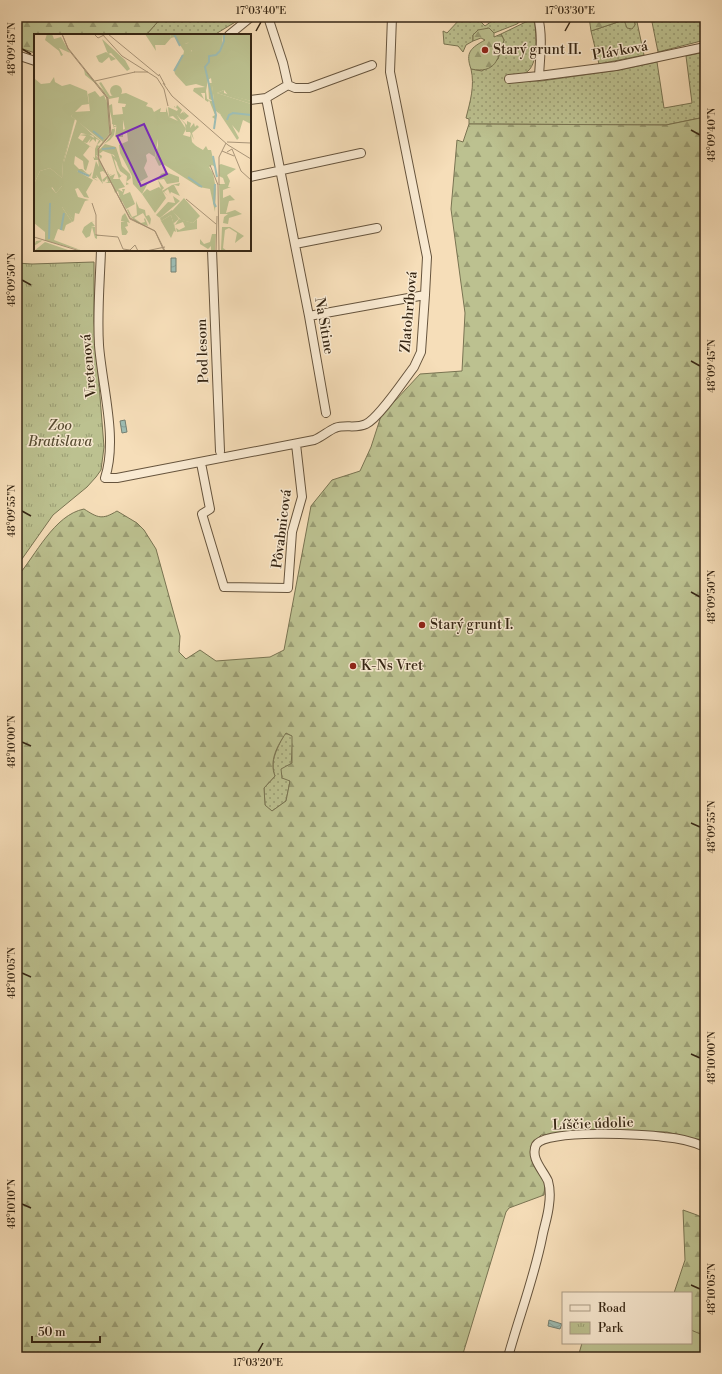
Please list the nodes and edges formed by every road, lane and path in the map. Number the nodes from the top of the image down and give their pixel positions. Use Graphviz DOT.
graph roads {
  1 [pos="251,17"];
  2 [pos="268,17"];
  3 [pos="392,17"];
  4 [pos="538,17"];
  5 [pos="230,34"];
  6 [pos="705,47"];
  7 [pos="17,55"];
  8 [pos="34,62"];
  9 [pos="372,65"];
  10 [pos="539,76"];
  11 [pos="509,79"];
  12 [pos="288,85"];
  13 [pos="266,98"];
  14 [pos="251,100"];
  15 [pos="360,153"];
  16 [pos="280,170"];
  17 [pos="251,177"];
  18 [pos="376,228"];
  19 [pos="295,244"];
  20 [pos="101,251"];
  21 [pos="212,251"];
  22 [pos="425,295"];
  23 [pos="309,316"];
  24 [pos="326,413"];
  25 [pos="296,444"];
  26 [pos="220,450"];
  27 [pos="201,463"];
  28 [pos="105,478"];
  29 [pos="705,1147"];
  30 [pos="508,1357"];
  1 -- 5 [label="street"];
  2 -- 12 [label="street"];
  3 -- 22 [label="street, Zlatohríbová"];
  4 -- 10 [label="street"];
  6 -- 10 [label="street, Plávková"];
  7 -- 8 [label="street"];
  9 -- 12 [label="street"];
  10 -- 11 [label="street, Plávková"];
  12 -- 13 [label="street"];
  13 -- 14 [label="street"];
  13 -- 16 [label="street, Na Sitine"];
  15 -- 16 [label="street"];
  16 -- 17 [label="street"];
  16 -- 19 [label="street, Na Sitine"];
  18 -- 19 [label="street"];
  19 -- 23 [label="street, Na Sitine"];
  20 -- 28 [label="street, Vretenová"];
  21 -- 26 [label="street, Pod lesom"];
  22 -- 23 [label="street"];
  22 -- 25 [label="street, Zlatohríbová"];
  23 -- 24 [label="street, Na Sitine"];
  25 -- 27 [label="street, Zlatohríbová"];
  25 -- 27 [label="street, Pôvabnicová"];
  27 -- 28 [label="street, Zlatohríbová"];
  29 -- 30 [label="street, Líščie údolie"];
}
